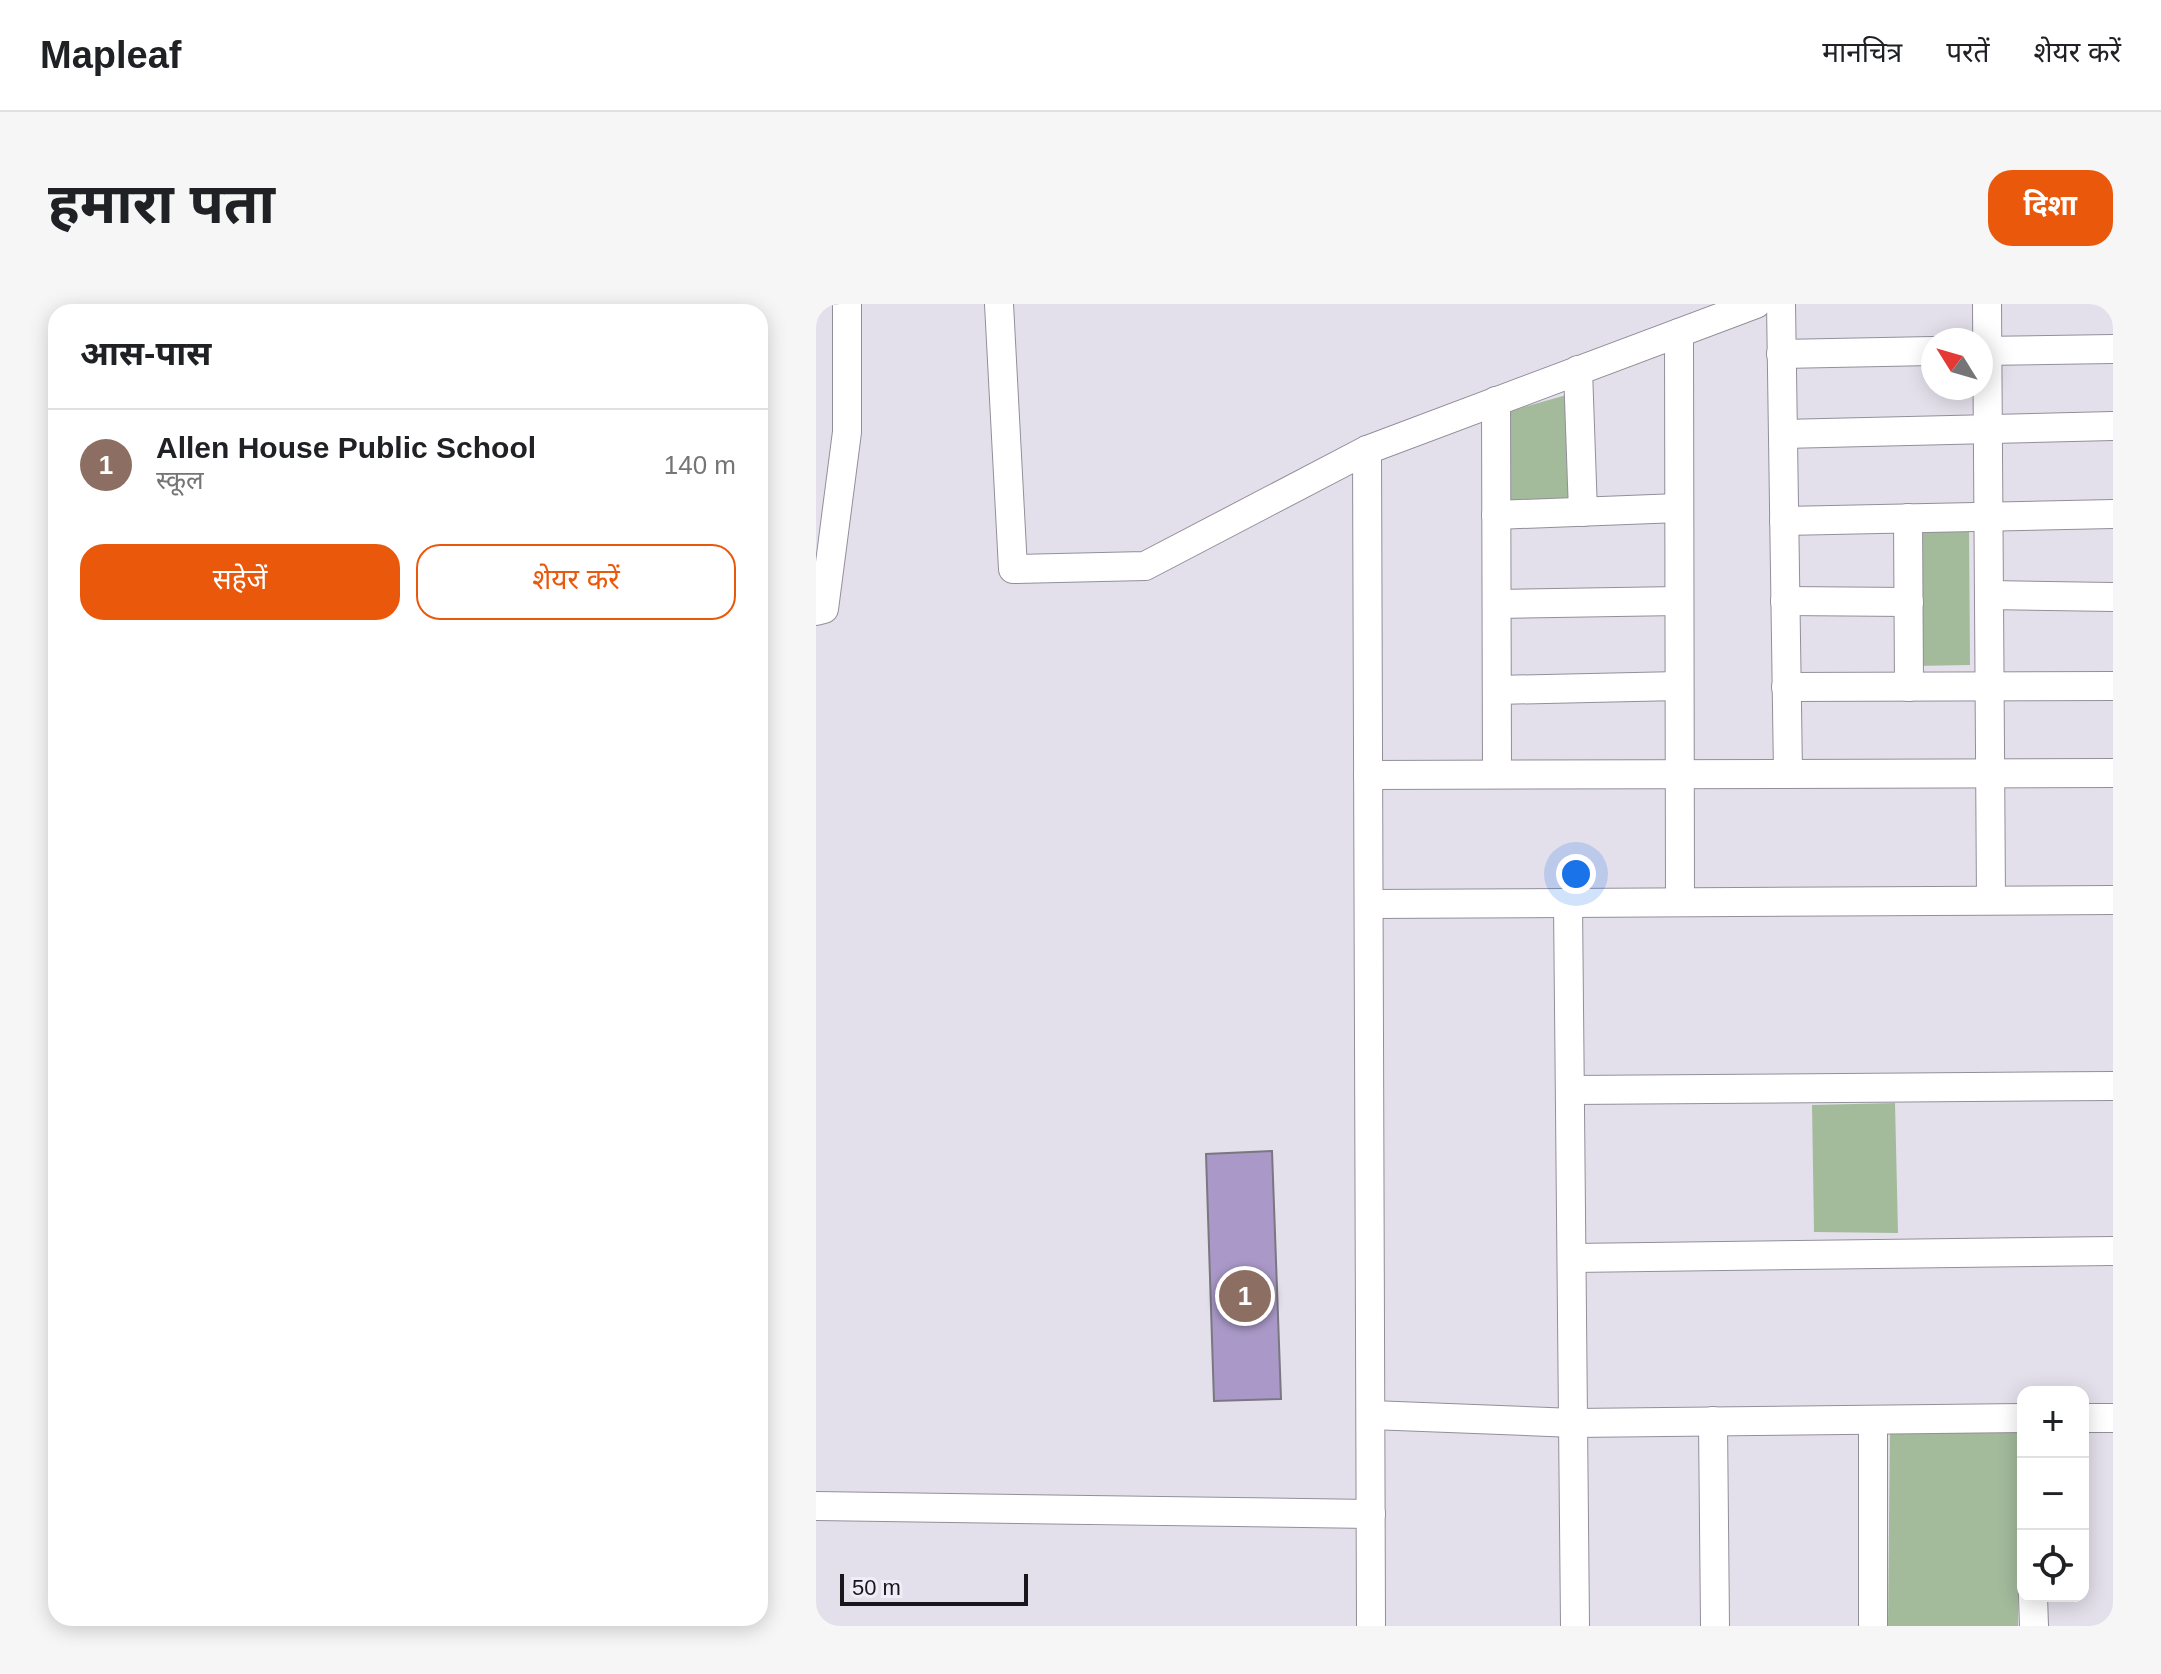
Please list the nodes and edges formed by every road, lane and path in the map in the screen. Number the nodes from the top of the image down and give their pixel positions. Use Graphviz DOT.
graph roads {
  1 [pos="847,304"];
  2 [pos="999,304"];
  3 [pos="1756,304"];
  4 [pos="1781,304"];
  5 [pos="1987,304"];
  6 [pos="1985,328"];
  7 [pos="1679,333"];
  8 [pos="2113,349"];
  9 [pos="1921,351"];
  10 [pos="1993,351"];
  11 [pos="1781,354"];
  12 [pos="1578,370"];
  13 [pos="1987,400"];
  14 [pos="1496,401"];
  15 [pos="2113,426"];
  16 [pos="1988,429"];
  17 [pos="1783,434"];
  18 [pos="1367,450"];
  19 [pos="1679,508"];
  20 [pos="1583,512"];
  21 [pos="2113,514"];
  22 [pos="1496,515"];
  23 [pos="1988,517"];
  24 [pos="1908,518"];
  25 [pos="1784,521"];
  26 [pos="1989,595"];
  27 [pos="2113,597"];
  28 [pos="1679,601"];
  29 [pos="1785,601"];
  30 [pos="1909,602"];
  31 [pos="1497,604"];
  32 [pos="816,611"];
  33 [pos="1679,686"];
  34 [pos="1990,686"];
  35 [pos="2113,686"];
  36 [pos="1786,687"];
  37 [pos="1909,687"];
  38 [pos="1497,690"];
  39 [pos="1990,773"];
  40 [pos="2113,773"];
  41 [pos="1497,774"];
  42 [pos="1679,774"];
  43 [pos="1788,774"];
  44 [pos="1368,775"];
  45 [pos="1991,900"];
  46 [pos="2113,900"];
  47 [pos="1680,902"];
  48 [pos="1568,903"];
  49 [pos="1369,904"];
  50 [pos="2113,1086"];
  51 [pos="1570,1090"];
  52 [pos="2113,1251"];
  53 [pos="1572,1258"];
  54 [pos="1371,1415"];
  55 [pos="2017,1418"];
  56 [pos="2089,1418"];
  57 [pos="2113,1418"];
  58 [pos="1873,1420"];
  59 [pos="1713,1421"];
  60 [pos="1574,1423"];
  61 [pos="816,1506"];
  62 [pos="1371,1514"];
  63 [pos="2033,1602"];
  64 [pos="1371,1626"];
  65 [pos="1575,1626"];
  66 [pos="1715,1626"];
  67 [pos="1873,1626"];
  68 [pos="2034,1626"];
  1 -- 32 [label="street"];
  2 -- 18 [label="street"];
  3 -- 7 [label="street"];
  4 -- 11 [label="street"];
  5 -- 6 [label="street"];
  7 -- 12 [label="street"];
  7 -- 19 [label="street"];
  8 -- 10 [label="street"];
  9 -- 11 [label="street"];
  11 -- 17 [label="street"];
  12 -- 14 [label="street"];
  12 -- 20 [label="street"];
  13 -- 16 [label="street"];
  14 -- 18 [label="street"];
  14 -- 22 [label="street"];
  15 -- 16 [label="street"];
  16 -- 17 [label="street"];
  16 -- 23 [label="street"];
  17 -- 25 [label="street"];
  18 -- 44 [label="street"];
  19 -- 20 [label="street"];
  19 -- 28 [label="street"];
  20 -- 22 [label="street"];
  21 -- 23 [label="street"];
  22 -- 31 [label="street"];
  23 -- 24 [label="street"];
  23 -- 26 [label="street"];
  24 -- 25 [label="street"];
  24 -- 30 [label="street"];
  25 -- 29 [label="street"];
  26 -- 27 [label="street"];
  26 -- 34 [label="street"];
  28 -- 31 [label="street"];
  28 -- 33 [label="street"];
  29 -- 30 [label="street"];
  29 -- 36 [label="street"];
  30 -- 37 [label="street"];
  31 -- 38 [label="street"];
  33 -- 38 [label="street"];
  33 -- 42 [label="street"];
  34 -- 35 [label="street"];
  34 -- 37 [label="street"];
  34 -- 39 [label="street"];
  36 -- 37 [label="street"];
  36 -- 43 [label="street"];
  38 -- 41 [label="street"];
  39 -- 40 [label="street"];
  39 -- 43 [label="street"];
  39 -- 45 [label="street"];
  41 -- 42 [label="street"];
  41 -- 44 [label="street"];
  42 -- 43 [label="street"];
  42 -- 47 [label="street"];
  44 -- 49 [label="street"];
  45 -- 46 [label="street"];
  45 -- 47 [label="street"];
  47 -- 48 [label="street"];
  48 -- 49 [label="street"];
  48 -- 51 [label="street"];
  49 -- 54 [label="street"];
  50 -- 51 [label="street"];
  51 -- 53 [label="street"];
  52 -- 53 [label="street"];
  53 -- 60 [label="street"];
  54 -- 60 [label="street"];
  54 -- 62 [label="street"];
  55 -- 58 [label="street"];
  56 -- 57 [label="street"];
  58 -- 59 [label="street"];
  58 -- 67 [label="street"];
  59 -- 60 [label="street"];
  59 -- 66 [label="street"];
  60 -- 65 [label="street"];
  61 -- 62 [label="street"];
  62 -- 64 [label="street"];
  63 -- 68 [label="street"];
}
